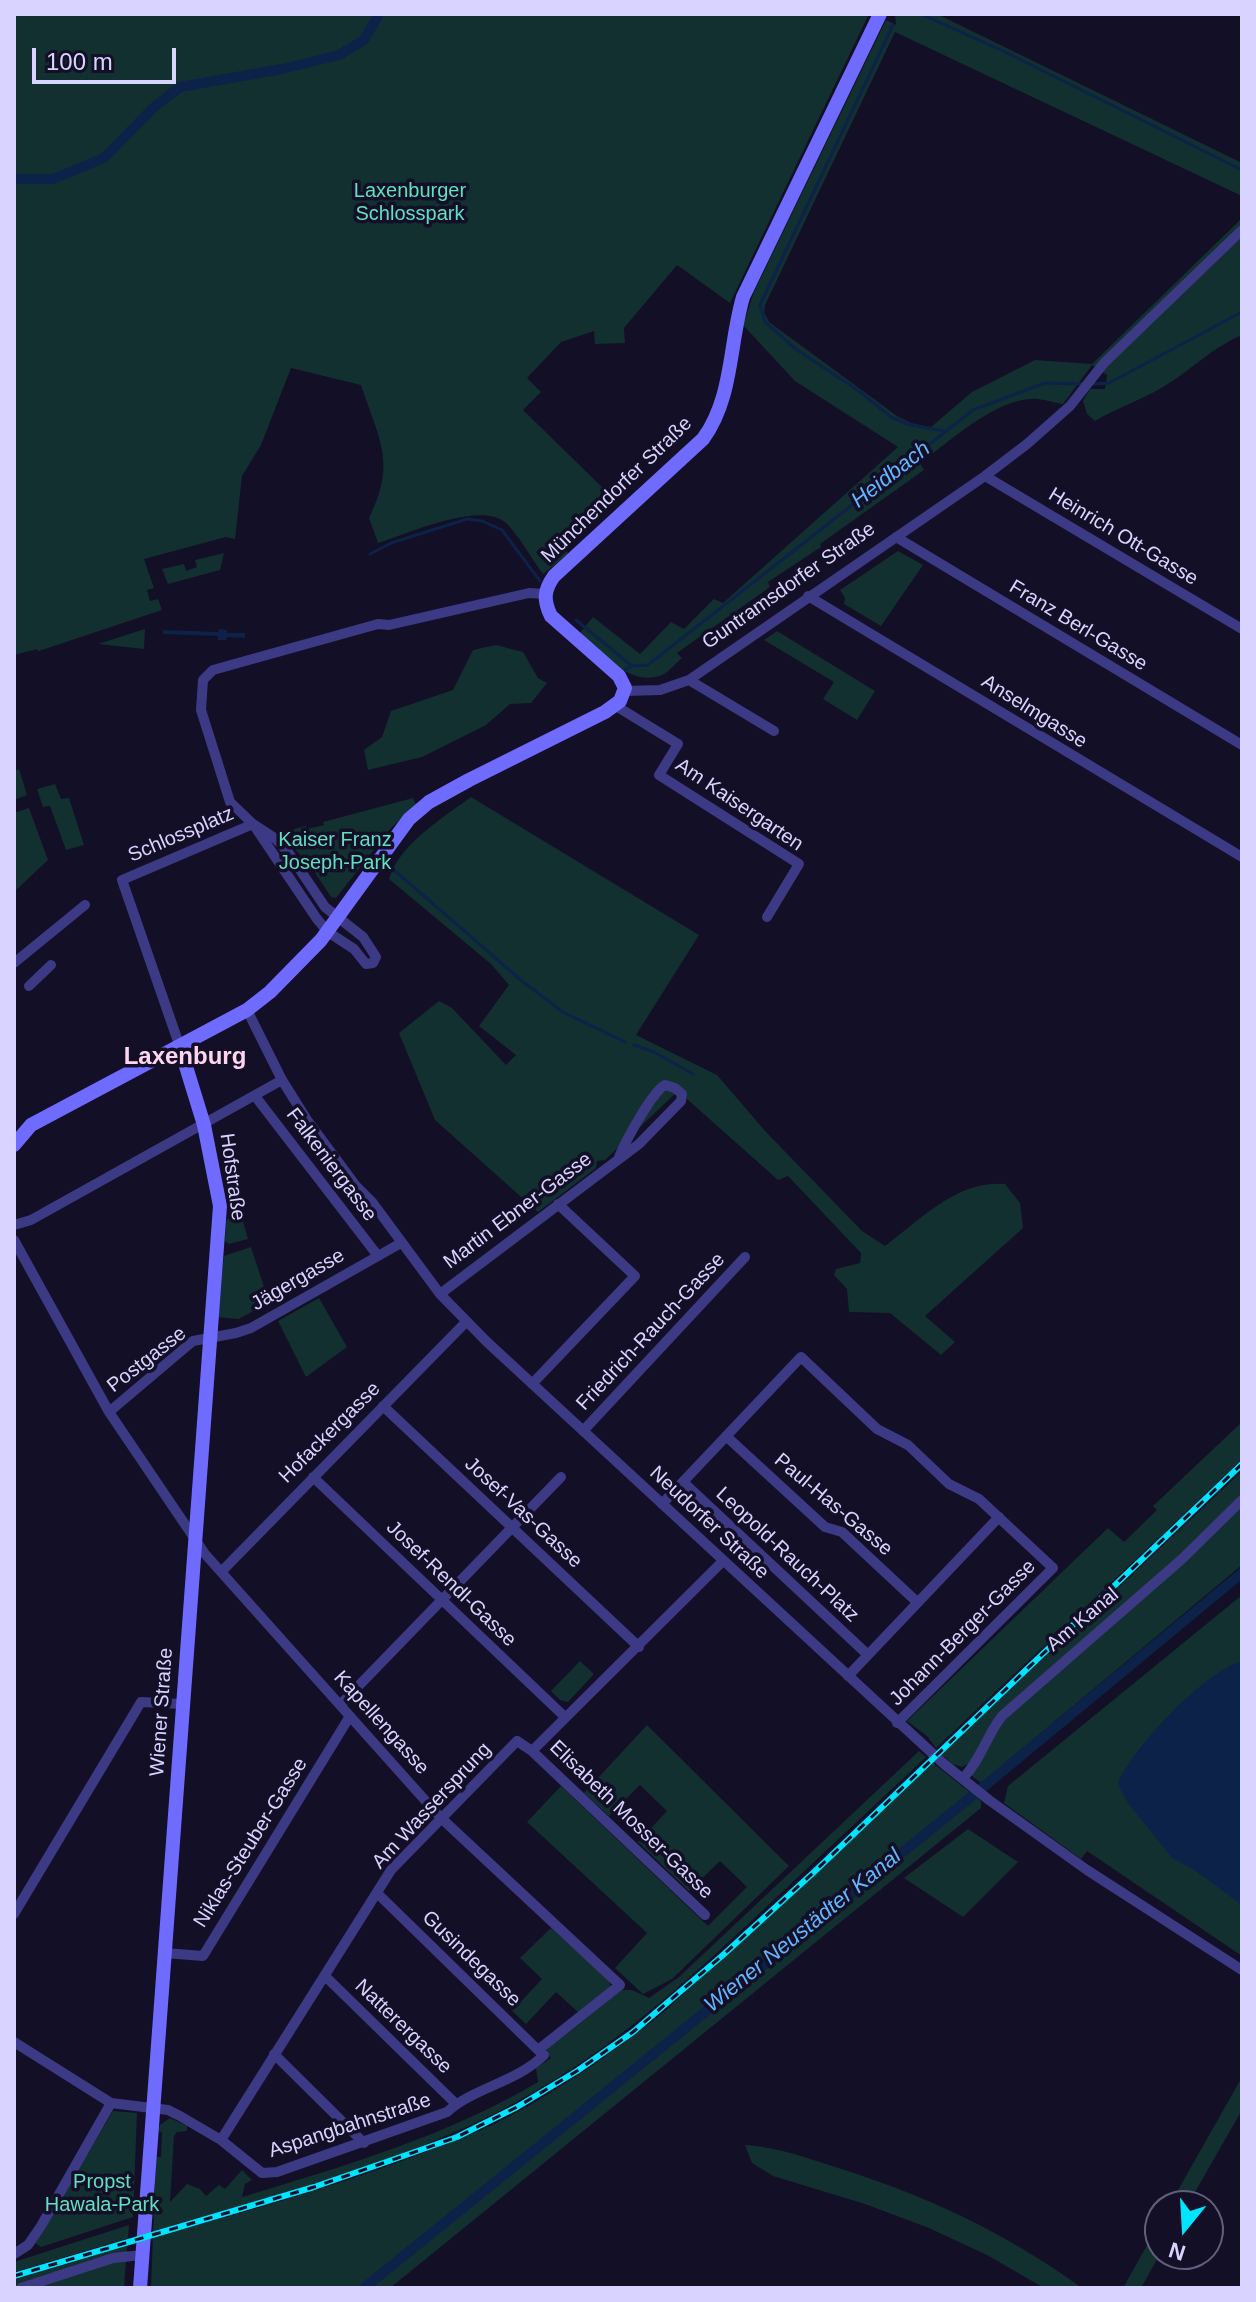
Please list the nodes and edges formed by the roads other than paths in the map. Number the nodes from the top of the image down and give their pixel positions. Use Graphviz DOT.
graph roads {
  1 [pos="880,14"];
  2 [pos="1240,232"];
  3 [pos="985,476"];
  4 [pos="896,537"];
  5 [pos="545,594"];
  6 [pos="808,596"];
  7 [pos="1242,629"];
  8 [pos="689,680"];
  9 [pos="624,691"];
  10 [pos="616,706"];
  11 [pos="774,731"];
  12 [pos="1242,745"];
  13 [pos="253,824"];
  14 [pos="1242,857"];
  15 [pos="122,880"];
  16 [pos="85,905"];
  17 [pos="339,917"];
  18 [pos="767,917"];
  19 [pos="328,932"];
  20 [pos="14,963"];
  21 [pos="51,965"];
  22 [pos="29,986"];
  23 [pos="247,1010"];
  24 [pos="180,1047"];
  25 [pos="282,1080"];
  26 [pos="255,1096"];
  27 [pos="204,1125"];
  28 [pos="14,1145"];
  29 [pos="619,1157"];
  30 [pos="558,1204"];
  31 [pos="14,1225"];
  32 [pos="14,1240"];
  33 [pos="401,1243"];
  34 [pos="378,1256"];
  35 [pos="745,1257"];
  36 [pos="440,1294"];
  37 [pos="466,1322"];
  38 [pos="208,1339"];
  39 [pos="532,1384"];
  40 [pos="383,1406"];
  41 [pos="109,1412"];
  42 [pos="583,1431"];
  43 [pos="726,1436"];
  44 [pos="313,1477"];
  45 [pos="561,1477"];
  46 [pos="683,1482"];
  47 [pos="1242,1500"];
  48 [pos="662,1504"];
  49 [pos="999,1517"];
  50 [pos="511,1527"];
  51 [pos="195,1540"];
  52 [pos="723,1561"];
  53 [pos="222,1571"];
  54 [pos="442,1600"];
  55 [pos="917,1602"];
  56 [pos="639,1647"];
  57 [pos="867,1654"];
  58 [pos="848,1676"];
  59 [pos="182,1704"];
  60 [pos="340,1705"];
  61 [pos="350,1716"];
  62 [pos="565,1717"];
  63 [pos="897,1723"];
  64 [pos="532,1751"];
  65 [pos="963,1778"];
  66 [pos="440,1817"];
  67 [pos="378,1894"];
  68 [pos="14,1914"];
  69 [pos="705,1915"];
  70 [pos="165,1953"];
  71 [pos="1242,1970"];
  72 [pos="325,1976"];
  73 [pos="620,1985"];
  74 [pos="14,2042"];
  75 [pos="538,2050"];
  76 [pos="274,2054"];
  77 [pos="111,2103"];
  78 [pos="456,2104"];
  79 [pos="154,2108"];
  80 [pos="221,2140"];
  81 [pos="364,2143"];
  82 [pos="14,2254"];
  83 [pos="143,2255"];
  84 [pos="21,2288"];
  85 [pos="140,2288"];
  1 -- 5 [label="main road, Münchendorfer Straße"];
  2 -- 3 [label="street, Guntramsdorfer Straße"];
  3 -- 4 [label="street, Guntramsdorfer Straße"];
  3 -- 7 [label="street, Heinrich Ott-Gasse"];
  4 -- 6 [label="street, Guntramsdorfer Straße"];
  4 -- 12 [label="street, Franz Berl-Gasse"];
  5 -- 9 [label="main road"];
  5 -- 13 [label="street, Münchendorfer Straße"];
  6 -- 8 [label="street, Guntramsdorfer Straße"];
  6 -- 14 [label="street, Anselmgasse"];
  8 -- 9 [label="street, Guntramsdorfer Straße"];
  8 -- 11 [label="street"];
  9 -- 10 [label="main road"];
  10 -- 17 [label="main road"];
  10 -- 18 [label="street, Am Kaisergarten"];
  13 -- 15 [label="street, Schlossplatz"];
  13 -- 17 [label="street"];
  13 -- 19 [label="street"];
  15 -- 24 [label="street, Hofstraße"];
  16 -- 20 [label="street"];
  17 -- 19 [label="main road"];
  17 -- 19 [label="street"];
  19 -- 23 [label="main road"];
  21 -- 22 [label="street"];
  23 -- 24 [label="main road"];
  23 -- 25 [label="street, Neudorfer Straße"];
  24 -- 27 [label="main road, Hofstraße"];
  24 -- 28 [label="main road"];
  25 -- 26 [label="street"];
  25 -- 33 [label="street, Neudorfer Straße"];
  26 -- 27 [label="street"];
  26 -- 34 [label="street, Falkeniergasse"];
  27 -- 31 [label="street"];
  27 -- 38 [label="main road, Hofstraße"];
  29 -- 29 [label="street, Martin Ebner-Gasse"];
  29 -- 30 [label="street, Martin Ebner-Gasse"];
  30 -- 36 [label="street, Martin Ebner-Gasse"];
  30 -- 39 [label="street"];
  32 -- 41 [label="street"];
  33 -- 34 [label="street, Jägergasse"];
  33 -- 36 [label="street, Neudorfer Straße"];
  34 -- 38 [label="street, Jägergasse"];
  35 -- 42 [label="street, Friedrich-Rauch-Gasse"];
  36 -- 37 [label="street, Neudorfer Straße"];
  37 -- 39 [label="street, Neudorfer Straße"];
  37 -- 40 [label="street, Hofackergasse"];
  38 -- 41 [label="street, Postgasse"];
  38 -- 51 [label="main road, Hofstraße"];
  39 -- 42 [label="street, Neudorfer Straße"];
  40 -- 44 [label="street, Hofackergasse"];
  40 -- 50 [label="street, Josef-Vas-Gasse"];
  41 -- 51 [label="street"];
  42 -- 48 [label="street, Neudorfer Straße"];
  43 -- 46 [label="street"];
  43 -- 49 [label="street"];
  43 -- 55 [label="street, Paul-Has-Gasse"];
  44 -- 53 [label="street, Hofackergasse"];
  44 -- 54 [label="street, Josef-Rendl-Gasse"];
  45 -- 50 [label="street"];
  46 -- 48 [label="street"];
  46 -- 57 [label="street, Leopold-Rauch-Platz"];
  47 -- 65 [label="street, Am Kanal"];
  48 -- 52 [label="street, Neudorfer Straße"];
  49 -- 55 [label="street"];
  49 -- 63 [label="street, Johann-Berger-Gasse"];
  50 -- 54 [label="street"];
  50 -- 56 [label="street, Josef-Vas-Gasse"];
  51 -- 53 [label="street, Kapellengasse"];
  51 -- 59 [label="main road, Wiener Straße"];
  52 -- 56 [label="street"];
  52 -- 58 [label="street, Neudorfer Straße"];
  53 -- 60 [label="street, Kapellengasse"];
  54 -- 60 [label="street"];
  54 -- 62 [label="street, Josef-Rendl-Gasse"];
  55 -- 57 [label="street"];
  56 -- 62 [label="street"];
  57 -- 58 [label="street"];
  58 -- 63 [label="street, Neudorfer Straße"];
  59 -- 68 [label="street"];
  59 -- 70 [label="main road, Wiener Straße"];
  60 -- 61 [label="street, Kapellengasse"];
  61 -- 66 [label="street, Kapellengasse"];
  61 -- 70 [label="street, Niklas-Steuber-Gasse"];
  62 -- 64 [label="street"];
  63 -- 65 [label="street, Neudorfer Straße"];
  64 -- 66 [label="street, Am Wassersprung"];
  64 -- 69 [label="street, Elisabeth Mosser-Gasse"];
  65 -- 71 [label="street, Neudorfer Straße"];
  66 -- 67 [label="street, Am Wassersprung"];
  66 -- 73 [label="street, Kapellengasse"];
  67 -- 72 [label="street, Am Wassersprung"];
  67 -- 75 [label="street, Gusindegasse"];
  70 -- 79 [label="main road, Wiener Straße"];
  72 -- 76 [label="street, Am Wassersprung"];
  72 -- 78 [label="street, Natterergasse"];
  73 -- 75 [label="street, Aspangbahnstraße"];
  74 -- 77 [label="street"];
  75 -- 78 [label="street, Aspangbahnstraße"];
  76 -- 80 [label="street, Am Wassersprung"];
  76 -- 81 [label="street"];
  77 -- 79 [label="street, Aspangbahnstraße"];
  77 -- 82 [label="street"];
  78 -- 81 [label="street, Aspangbahnstraße"];
  79 -- 80 [label="street, Aspangbahnstraße"];
  79 -- 83 [label="main road, Wiener Straße"];
  80 -- 81 [label="street, Aspangbahnstraße"];
  83 -- 84 [label="street"];
  83 -- 85 [label="main road, Wiener Straße"];
}
